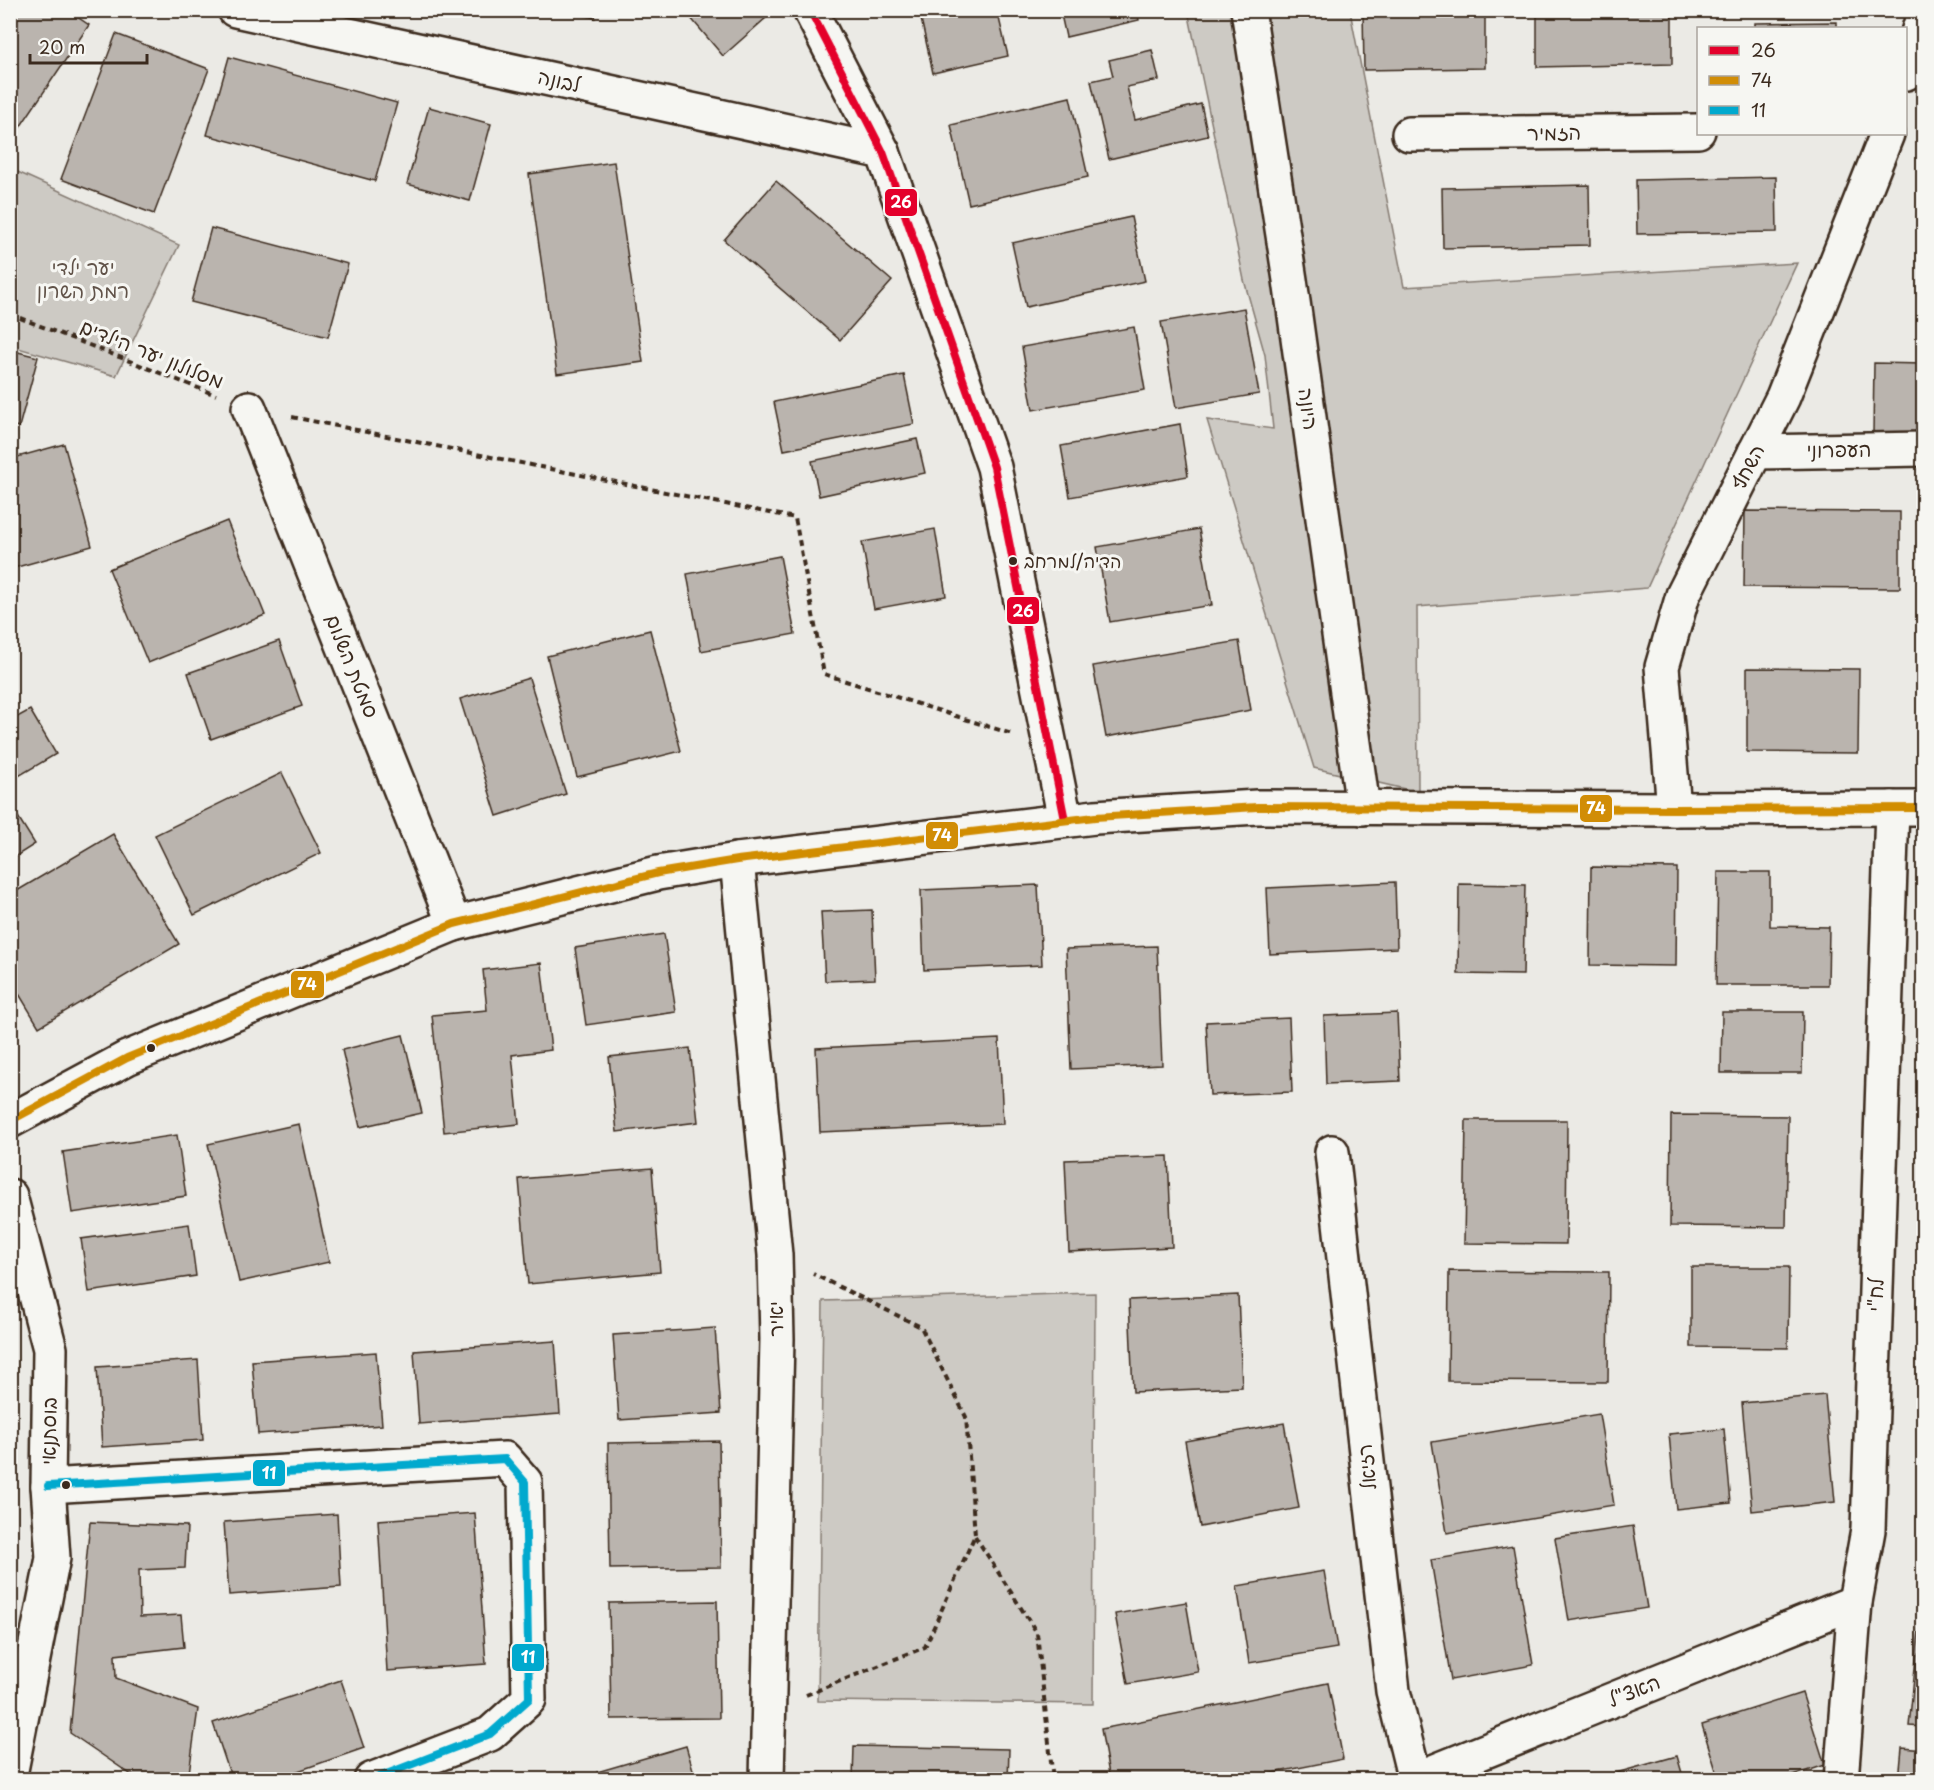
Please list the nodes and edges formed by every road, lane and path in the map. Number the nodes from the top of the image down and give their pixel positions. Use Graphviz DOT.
graph roads {
  1 [pos="235,10"];
  2 [pos="810,10"];
  3 [pos="1248,10"];
  4 [pos="1923,13"];
  5 [pos="1907,66"];
  6 [pos="1697,131"];
  7 [pos="1408,134"];
  8 [pos="1887,135"];
  9 [pos="883,152"];
  10 [pos="10,314"];
  11 [pos="249,408"];
  12 [pos="1923,449"];
  13 [pos="1755,452"];
  14 [pos="1050,747"];
  15 [pos="1923,807"];
  16 [pos="1363,808"];
  17 [pos="1892,808"];
  18 [pos="1674,809"];
  19 [pos="1065,820"];
  20 [pos="737,860"];
  21 [pos="454,924"];
  22 [pos="10,1121"];
  23 [pos="1332,1152"];
  24 [pos="10,1196"];
  25 [pos="775,1255"];
  26 [pos="48,1486"];
  27 [pos="975,1535"];
  28 [pos="1855,1602"];
  29 [pos="769,1710"];
  30 [pos="10,1775"];
  31 [pos="371,1779"];
  32 [pos="767,1779"];
  33 [pos="1053,1779"];
  34 [pos="1414,1779"];
  35 [pos="1841,1779"];
  1 -- 9 [label="street, לבונה"];
  2 -- 9 [label="street"];
  3 -- 16 [label="street, היונה"];
  4 -- 5 [label="street"];
  6 -- 7 [label="street, הזמיר"];
  8 -- 13 [label="street, השחף"];
  9 -- 14 [label="street"];
  10 -- 11 [label="path, מסלולון יער הילדים"];
  11 -- 14 [label="path, מסלולון יער הילדים"];
  11 -- 21 [label="street, סמטת השלום"];
  12 -- 13 [label="street, העפרוני"];
  13 -- 18 [label="street, השחף"];
  14 -- 19 [label="street"];
  15 -- 17 [label="street"];
  16 -- 18 [label="street"];
  16 -- 19 [label="street"];
  17 -- 18 [label="street"];
  17 -- 28 [label="street, לח\"י"];
  19 -- 20 [label="street"];
  20 -- 21 [label="street"];
  20 -- 25 [label="street, יאיר"];
  21 -- 22 [label="street"];
  23 -- 34 [label="street, רזיאל"];
  24 -- 26 [label="street, בוסתנאי"];
  25 -- 27 [label="path"];
  25 -- 29 [label="street, יאיר"];
  26 -- 30 [label="street, בוסתנאי"];
  26 -- 31 [label="street"];
  27 -- 29 [label="path"];
  27 -- 33 [label="path"];
  28 -- 34 [label="street, האצ\"ל"];
  28 -- 35 [label="street, לח\"י"];
  29 -- 32 [label="street, יאיר"];
}
